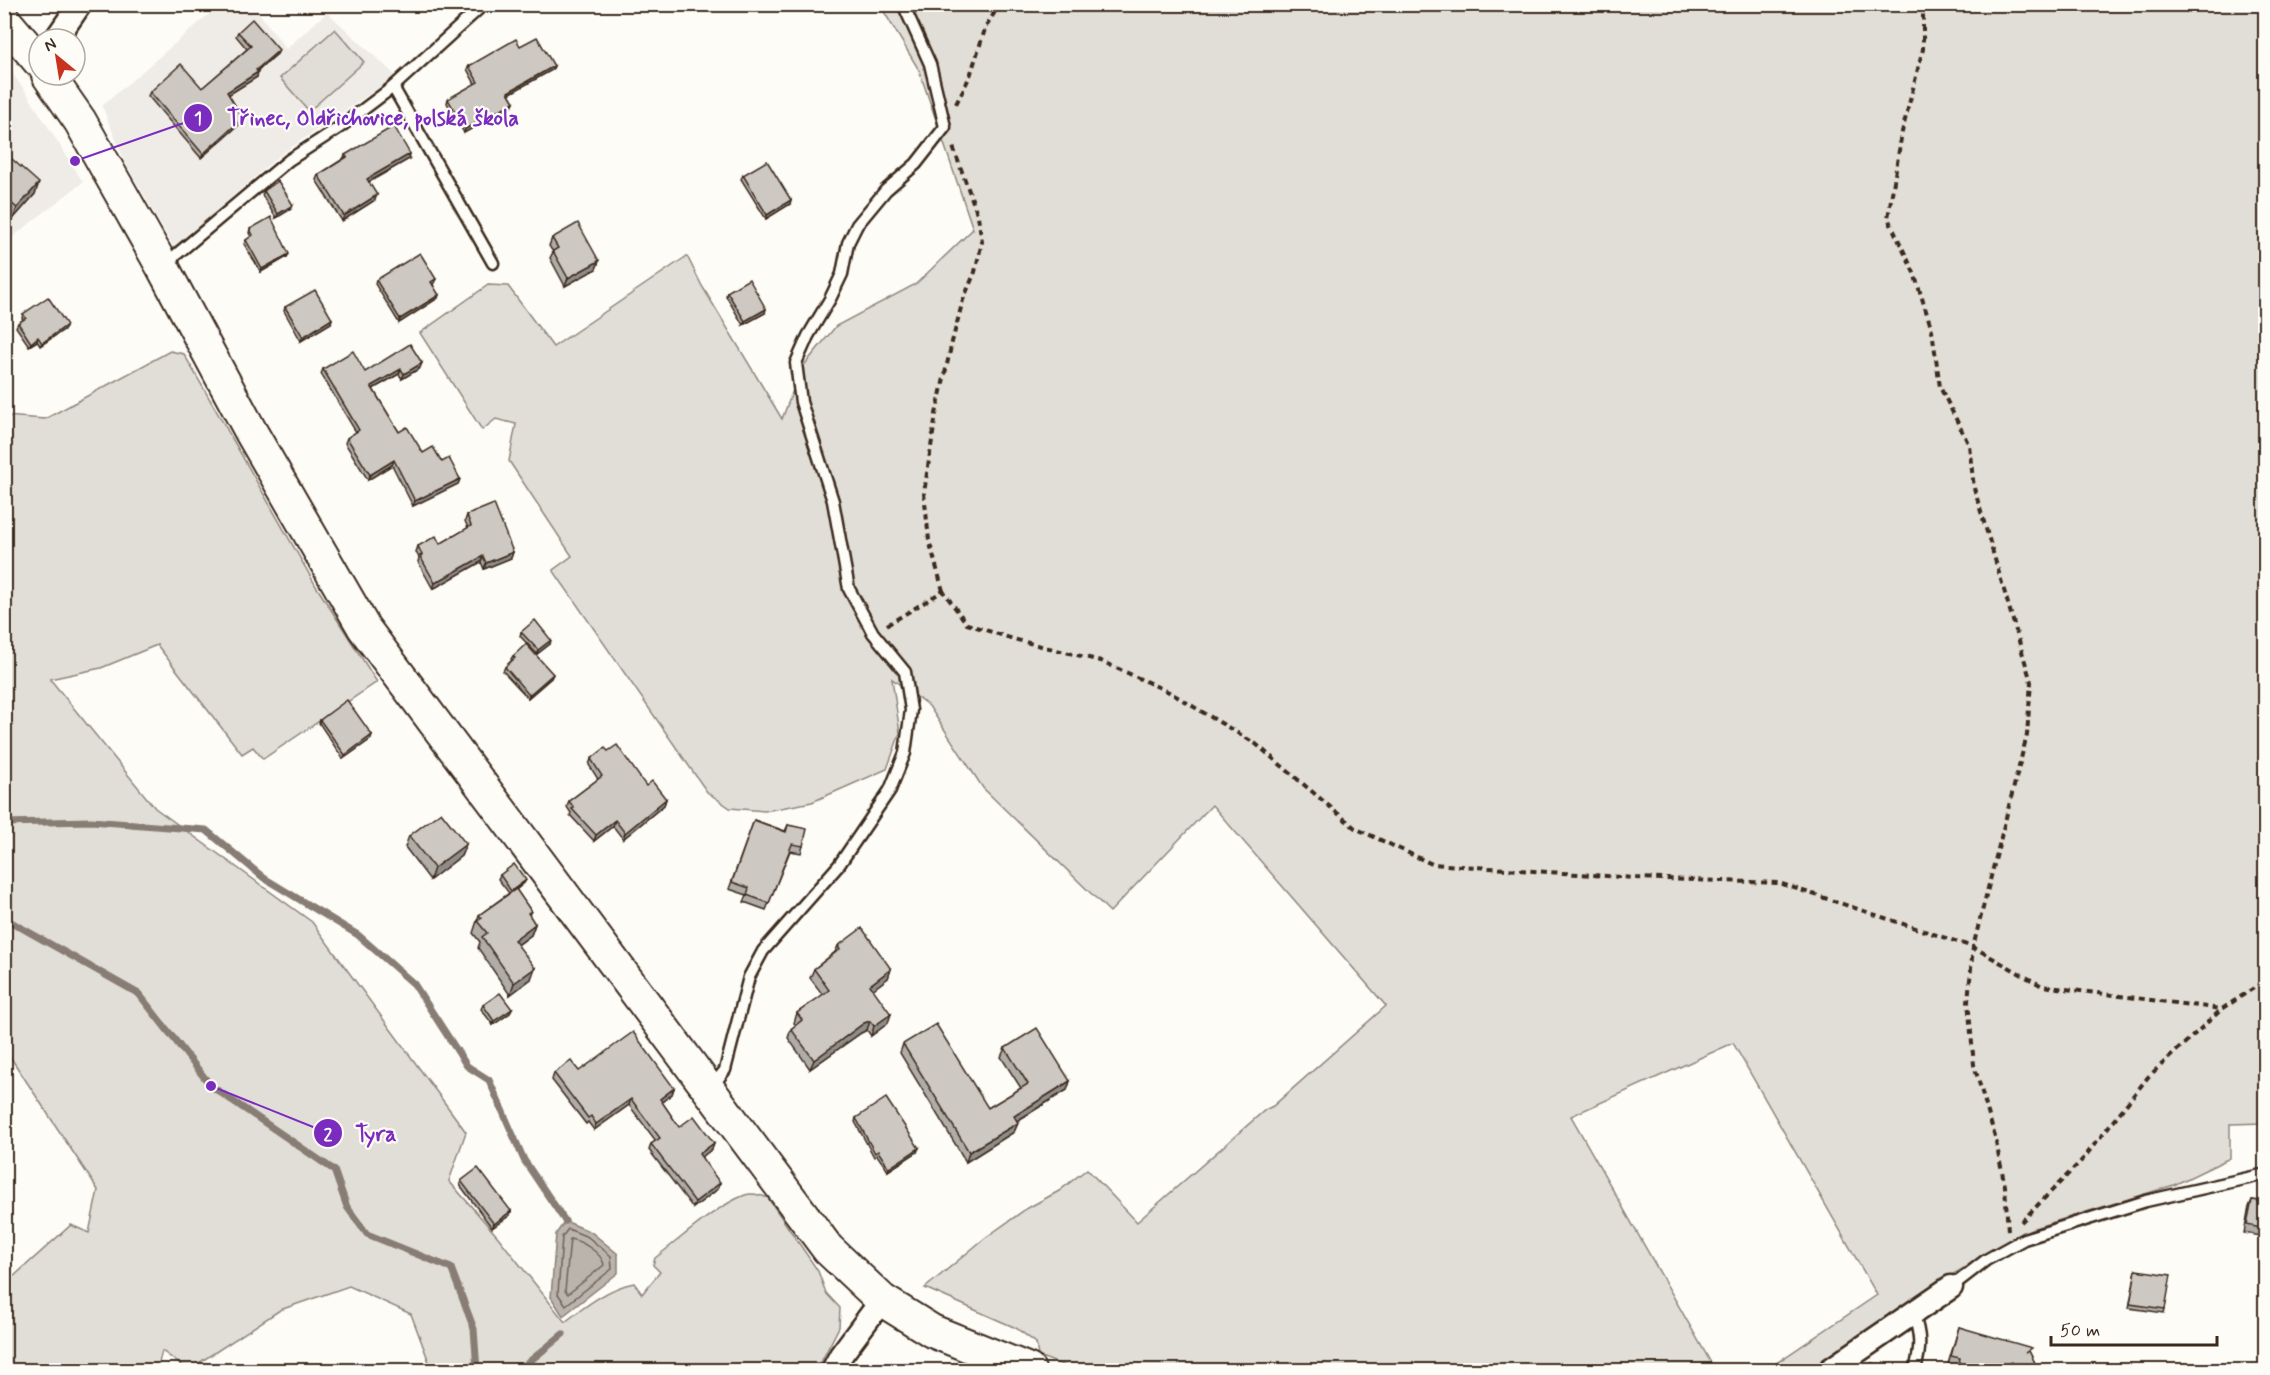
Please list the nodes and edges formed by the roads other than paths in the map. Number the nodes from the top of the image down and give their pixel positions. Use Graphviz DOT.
graph roads {
  1 [pos="80,4"];
  2 [pos="484,4"];
  3 [pos="903,4"];
  4 [pos="4,20"];
  5 [pos="64,27"];
  6 [pos="27,48"];
  7 [pos="56,87"];
  8 [pos="393,87"];
  9 [pos="492,263"];
  10 [pos="162,266"];
  11 [pos="710,1090"];
  12 [pos="2265,1174"];
  13 [pos="1951,1287"];
  14 [pos="882,1300"];
  15 [pos="1914,1313"];
  16 [pos="833,1371"];
  17 [pos="1029,1371"];
  18 [pos="1830,1371"];
  19 [pos="1915,1371"];
  1 -- 5 [label="street"];
  2 -- 8 [label="lane"];
  3 -- 11 [label="lane"];
  4 -- 6 [label="street"];
  7 -- 10 [label="street"];
  8 -- 9 [label="lane"];
  8 -- 10 [label="lane"];
  10 -- 11 [label="street"];
  11 -- 14 [label="street"];
  12 -- 13 [label="lane"];
  13 -- 15 [label="street"];
  14 -- 16 [label="street"];
  14 -- 17 [label="street"];
  15 -- 18 [label="street"];
  15 -- 19 [label="lane"];
}
